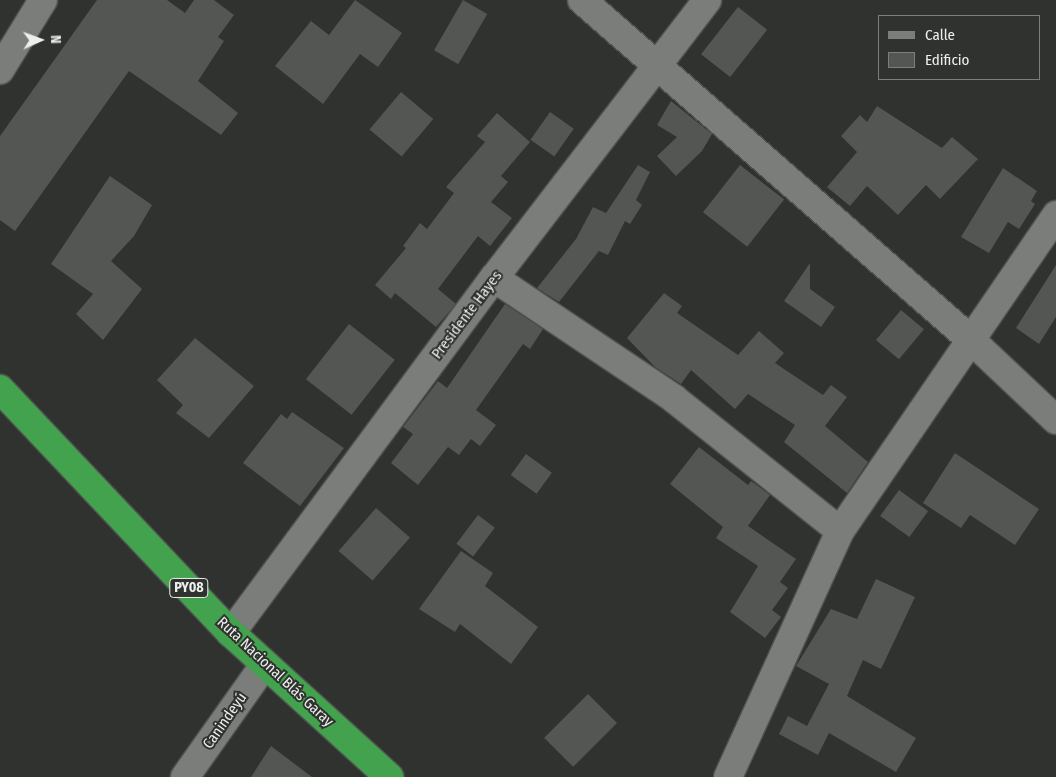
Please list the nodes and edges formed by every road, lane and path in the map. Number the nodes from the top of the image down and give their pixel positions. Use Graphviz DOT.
graph roads {
  1 [pos="43,0"];
  2 [pos="582,0"];
  3 [pos="707,0"];
  4 [pos="660,65"];
  5 [pos="0,70"];
  6 [pos="1056,216"];
  7 [pos="494,278"];
  8 [pos="970,339"];
  9 [pos="0,389"];
  10 [pos="1056,420"];
  11 [pos="840,531"];
  12 [pos="231,633"];
  13 [pos="265,664"];
  14 [pos="185,777"];
  15 [pos="388,777"];
  16 [pos="728,777"];
  1 -- 5 [label="street"];
  2 -- 4 [label="street"];
  3 -- 4 [label="street, Presidente Hayes"];
  4 -- 7 [label="street, Presidente Hayes"];
  4 -- 8 [label="street"];
  6 -- 8 [label="street"];
  7 -- 11 [label="street"];
  7 -- 12 [label="street, Presidente Hayes"];
  8 -- 10 [label="street"];
  8 -- 11 [label="street"];
  9 -- 12 [label="highway, Ruta Nacional Blás Garay / PY08"];
  11 -- 16 [label="street"];
  12 -- 13 [label="highway, Ruta Nacional Blás Garay / PY08"];
  13 -- 14 [label="street, Canindeyú"];
  13 -- 15 [label="highway, Ruta Nacional Blás Garay / PY08"];
}
